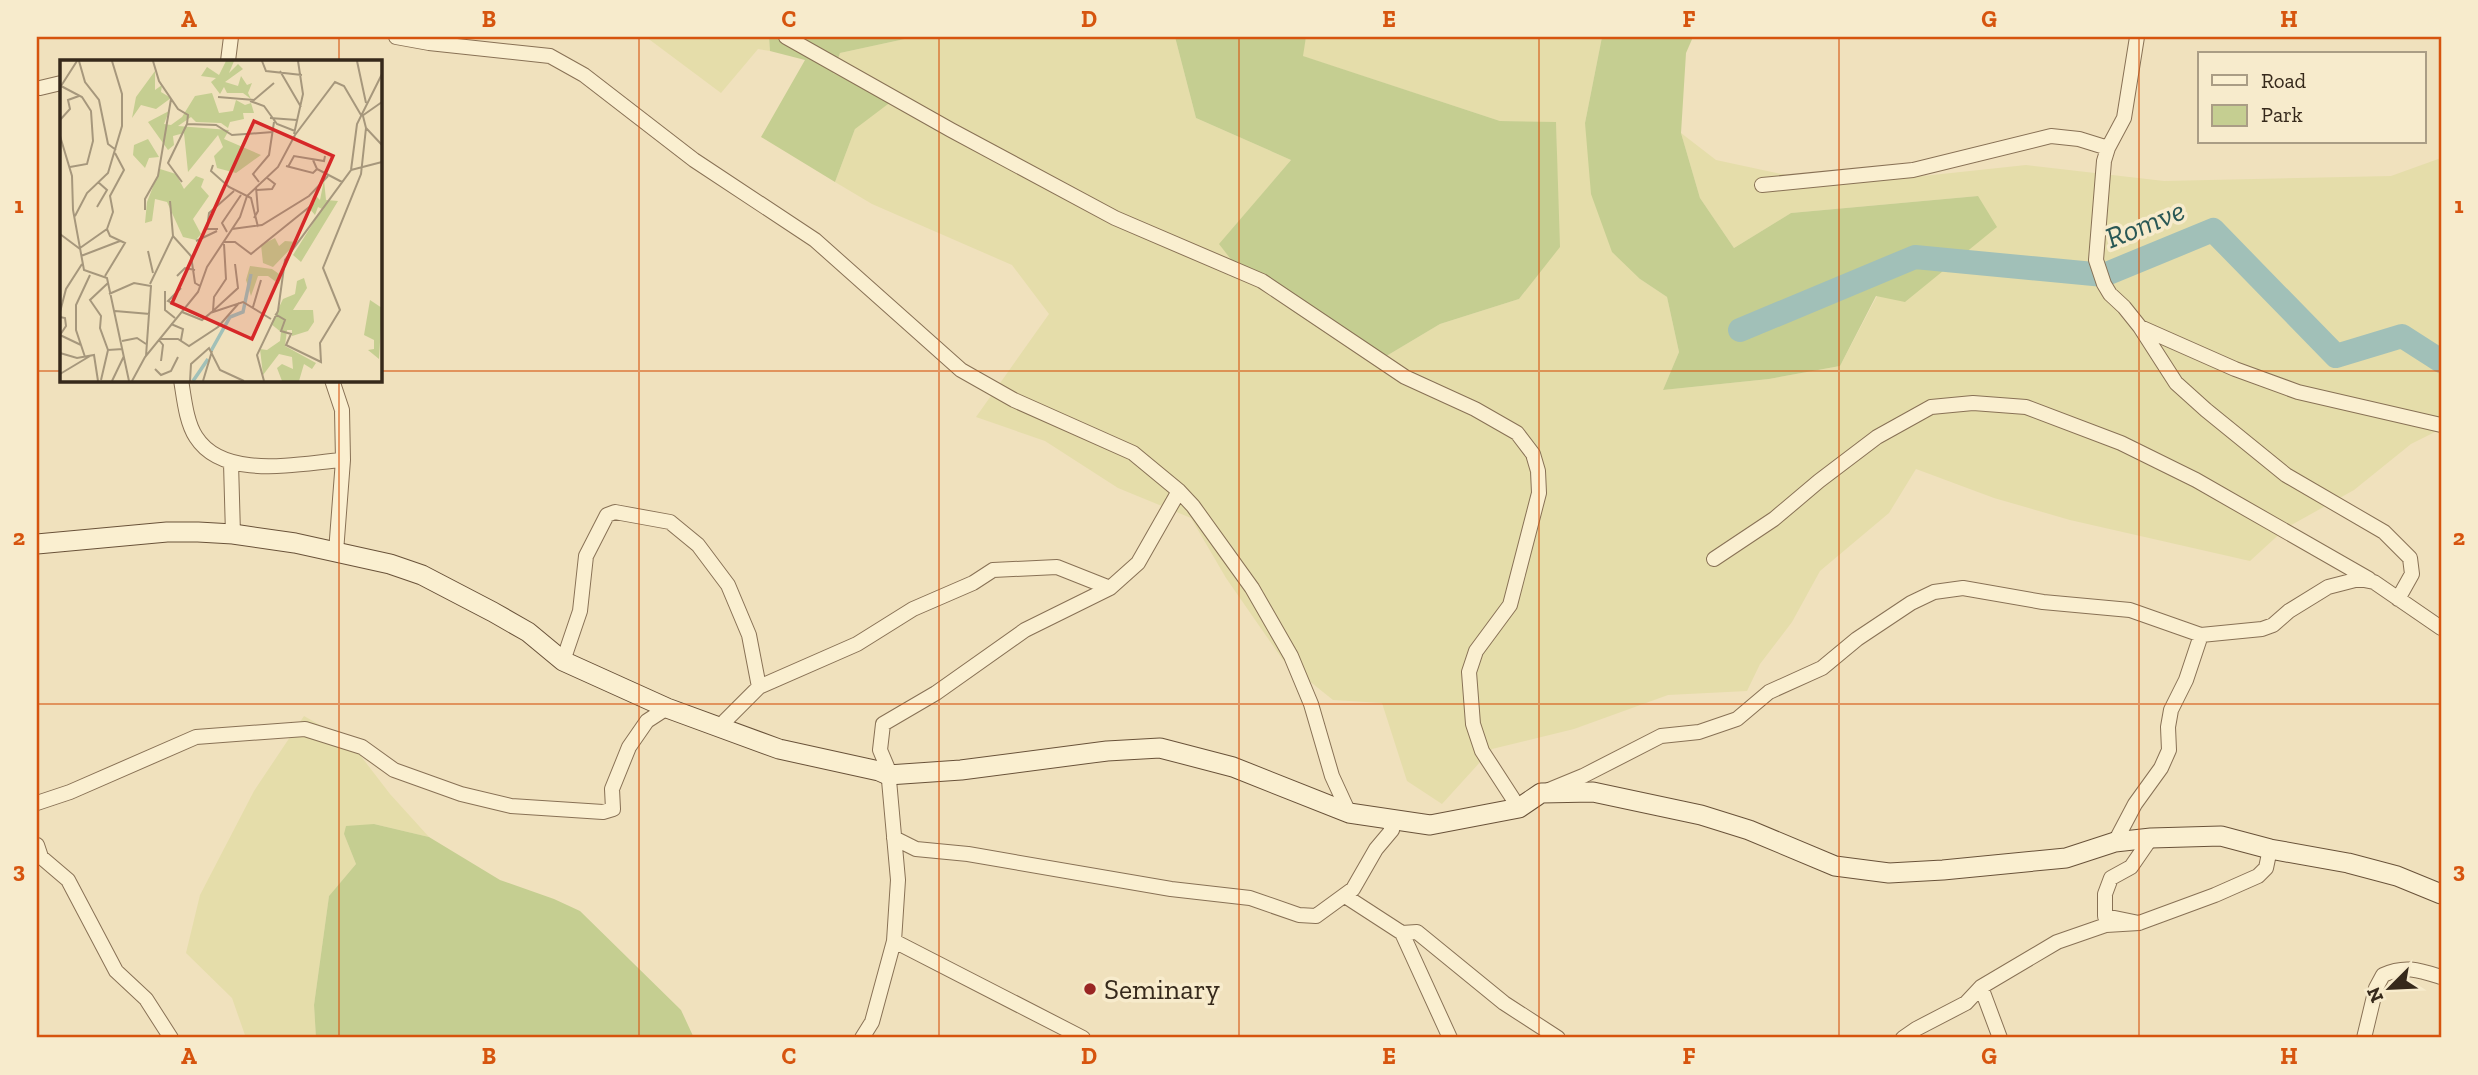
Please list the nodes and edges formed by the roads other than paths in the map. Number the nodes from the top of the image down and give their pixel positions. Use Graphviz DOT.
graph roads {
  1 [pos="231,37"];
  2 [pos="396,37"];
  3 [pos="786,37"];
  4 [pos="2137,37"];
  5 [pos="228,60"];
  6 [pos="60,83"];
  7 [pos="40,88"];
  8 [pos="2108,148"];
  9 [pos="1762,185"];
  10 [pos="2140,327"];
  11 [pos="181,382"];
  12 [pos="333,382"];
  13 [pos="2441,425"];
  14 [pos="343,460"];
  15 [pos="231,463"];
  16 [pos="1179,491"];
  17 [pos="233,534"];
  18 [pos="37,544"];
  19 [pos="336,552"];
  20 [pos="1714,559"];
  21 [pos="2374,582"];
  22 [pos="1110,588"];
  23 [pos="2398,599"];
  24 [pos="2441,628"];
  25 [pos="2201,635"];
  26 [pos="563,661"];
  27 [pos="759,687"];
  28 [pos="667,708"];
  29 [pos="720,726"];
  30 [pos="888,775"];
  31 [pos="1541,793"];
  32 [pos="37,803"];
  33 [pos="1519,808"];
  34 [pos="1349,813"];
  35 [pos="1388,819"];
  36 [pos="894,838"];
  37 [pos="2151,838"];
  38 [pos="2115,842"];
  39 [pos="37,845"];
  40 [pos="2270,849"];
  41 [pos="2441,894"];
  42 [pos="1345,896"];
  43 [pos="2139,923"];
  44 [pos="1402,933"];
  45 [pos="894,941"];
  46 [pos="2441,977"];
  47 [pos="1981,987"];
  48 [pos="171,1038"];
  49 [pos="862,1038"];
  50 [pos="1083,1038"];
  51 [pos="1450,1038"];
  52 [pos="1558,1038"];
  53 [pos="1903,1038"];
  54 [pos="2000,1038"];
  55 [pos="2364,1038"];
  1 -- 5 [label="street"];
  2 -- 16 [label="street"];
  3 -- 33 [label="street"];
  4 -- 8 [label="street"];
  6 -- 7 [label="street"];
  8 -- 9 [label="street"];
  8 -- 10 [label="street"];
  10 -- 13 [label="street"];
  10 -- 23 [label="street"];
  11 -- 15 [label="street"];
  12 -- 14 [label="street"];
  14 -- 15 [label="street"];
  14 -- 19 [label="street"];
  15 -- 17 [label="street"];
  16 -- 22 [label="street"];
  16 -- 34 [label="street"];
  17 -- 18 [label="main road"];
  17 -- 19 [label="main road"];
  19 -- 26 [label="main road"];
  20 -- 21 [label="street"];
  21 -- 23 [label="street"];
  21 -- 25 [label="street"];
  22 -- 27 [label="street"];
  22 -- 30 [label="street"];
  23 -- 24 [label="street"];
  25 -- 31 [label="street"];
  25 -- 38 [label="street"];
  26 -- 27 [label="street"];
  26 -- 28 [label="main road"];
  27 -- 29 [label="street"];
  28 -- 29 [label="main road"];
  28 -- 32 [label="street"];
  29 -- 30 [label="main road"];
  30 -- 34 [label="main road"];
  30 -- 36 [label="street"];
  31 -- 33 [label="main road"];
  31 -- 38 [label="main road"];
  33 -- 35 [label="main road"];
  34 -- 35 [label="main road"];
  35 -- 42 [label="street"];
  36 -- 42 [label="street"];
  36 -- 45 [label="street"];
  37 -- 38 [label="main road"];
  37 -- 40 [label="main road"];
  37 -- 43 [label="street"];
  39 -- 48 [label="street"];
  40 -- 41 [label="main road"];
  40 -- 43 [label="street"];
  42 -- 44 [label="street"];
  43 -- 47 [label="street"];
  44 -- 51 [label="street"];
  44 -- 52 [label="street"];
  45 -- 49 [label="street"];
  45 -- 50 [label="street"];
  46 -- 55 [label="street"];
  47 -- 53 [label="street"];
  47 -- 54 [label="street"];
}
